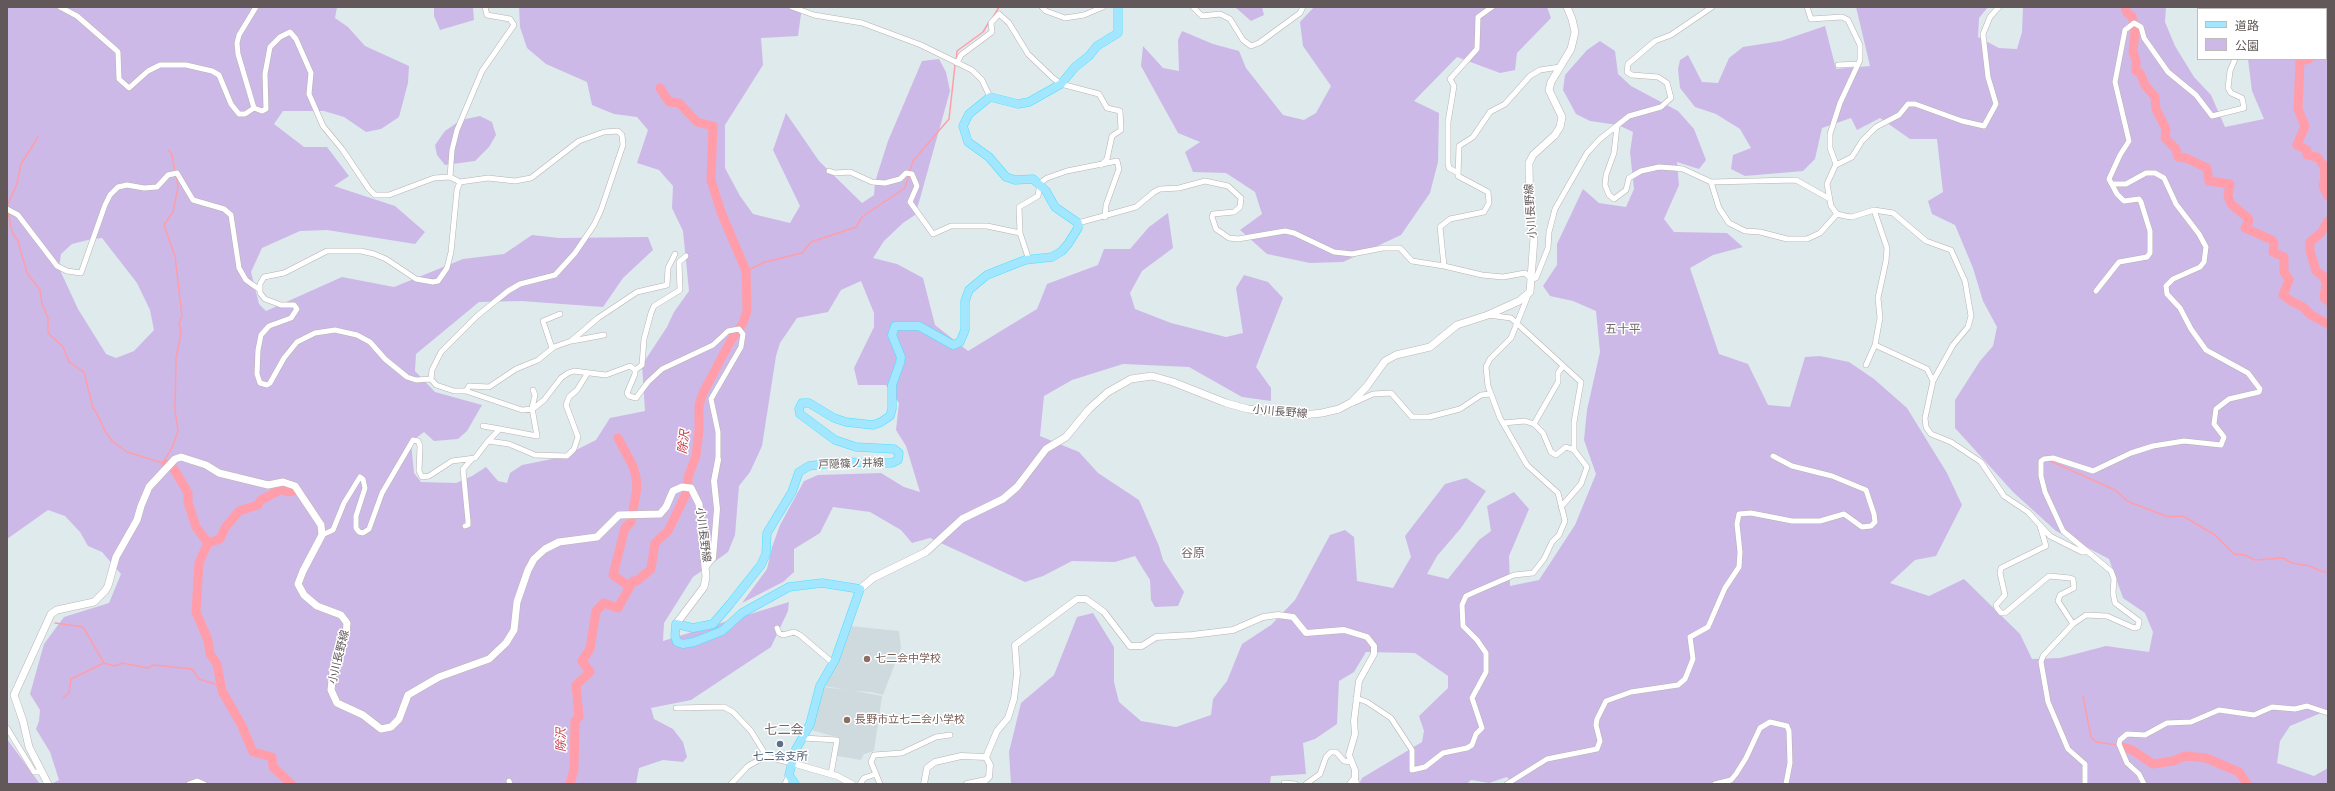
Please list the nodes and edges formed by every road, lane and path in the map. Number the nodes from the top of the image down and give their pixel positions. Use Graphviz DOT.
graph roads {
  1 [pos="60,7"];
  2 [pos="256,7"];
  3 [pos="485,7"];
  4 [pos="792,7"];
  5 [pos="1042,7"];
  6 [pos="1103,7"];
  7 [pos="1118,7"];
  8 [pos="1193,7"];
  9 [pos="1303,7"];
  10 [pos="1492,7"];
  11 [pos="1567,7"];
  12 [pos="1712,7"];
  13 [pos="1807,7"];
  14 [pos="1999,7"];
  15 [pos="2212,7"];
  16 [pos="2230,7"];
  17 [pos="2235,60"];
  18 [pos="957,63"];
  19 [pos="1858,64"];
  20 [pos="1838,65"];
  21 [pos="1560,67"];
  22 [pos="1061,84"];
  23 [pos="990,97"];
  24 [pos="254,108"];
  25 [pos="1618,125"];
  26 [pos="1101,165"];
  27 [pos="1836,165"];
  28 [pos="829,171"];
  29 [pos="1458,173"];
  30 [pos="450,177"];
  31 [pos="460,182"];
  32 [pos="1711,182"];
  33 [pos="1040,184"];
  34 [pos="2112,184"];
  35 [pos="1828,198"];
  36 [pos="7,209"];
  37 [pos="1874,210"];
  38 [pos="1837,214"];
  39 [pos="1106,217"];
  40 [pos="1078,223"];
  41 [pos="1020,233"];
  42 [pos="675,254"];
  43 [pos="686,256"];
  44 [pos="1029,260"];
  45 [pos="1444,266"];
  46 [pos="1532,279"];
  47 [pos="260,290"];
  48 [pos="2096,291"];
  49 [pos="1530,292"];
  50 [pos="560,314"];
  51 [pos="1488,315"];
  52 [pos="1517,322"];
  53 [pos="604,335"];
  54 [pos="572,341"];
  55 [pos="1874,346"];
  56 [pos="552,348"];
  57 [pos="1866,365"];
  58 [pos="1563,366"];
  59 [pos="634,370"];
  60 [pos="586,374"];
  61 [pos="431,379"];
  62 [pos="1933,381"];
  63 [pos="533,390"];
  64 [pos="466,391"];
  65 [pos="1490,394"];
  66 [pos="1352,402"];
  67 [pos="533,409"];
  68 [pos="1502,423"];
  69 [pos="1534,424"];
  70 [pos="483,426"];
  71 [pos="500,429"];
  72 [pos="488,442"];
  73 [pos="1574,450"];
  74 [pos="1773,456"];
  75 [pos="472,459"];
  76 [pos="718,460"];
  77 [pos="1561,507"];
  78 [pos="464,526"];
  79 [pos="2040,526"];
  80 [pos="322,535"];
  81 [pos="2086,552"];
  82 [pos="707,565"];
  83 [pos="860,589"];
  84 [pos="676,624"];
  85 [pos="2073,624"];
  86 [pos="777,628"];
  87 [pos="833,663"];
  88 [pos="1356,698"];
  89 [pos="676,708"];
  90 [pos="2328,713"];
  91 [pos="7,728"];
  92 [pos="950,735"];
  93 [pos="802,738"];
  94 [pos="986,757"];
  95 [pos="767,758"];
  96 [pos="1352,762"];
  97 [pos="792,763"];
  98 [pos="42,772"];
  99 [pos="831,774"];
  100 [pos="876,774"];
  101 [pos="788,775"];
  102 [pos="1356,781"];
  103 [pos="1284,783"];
  104 [pos="48,784"];
  105 [pos="189,784"];
  106 [pos="204,784"];
  107 [pos="731,784"];
  108 [pos="784,784"];
  109 [pos="795,784"];
  110 [pos="852,784"];
  111 [pos="860,784"];
  112 [pos="880,784"];
  113 [pos="924,784"];
  114 [pos="967,784"];
  115 [pos="1295,784"];
  116 [pos="1306,784"];
  117 [pos="1350,784"];
  118 [pos="1507,784"];
  119 [pos="1715,784"];
  120 [pos="1786,784"];
  121 [pos="2085,784"];
  122 [pos="2144,784"];
  1 -- 24 [label="street"];
  2 -- 24 [label="street"];
  3 -- 30 [label="street"];
  4 -- 18 [label="street"];
  5 -- 6 [label="street"];
  7 -- 22 [label="main road"];
  8 -- 9 [label="street"];
  10 -- 29 [label="street"];
  11 -- 21 [label="main road, 小川長野線"];
  12 -- 25 [label="street"];
  13 -- 19 [label="street"];
  14 -- 27 [label="street"];
  15 -- 16 [label="street"];
  17 -- 34 [label="street"];
  18 -- 22 [label="street"];
  18 -- 23 [label="street"];
  19 -- 20 [label="street"];
  19 -- 27 [label="street"];
  21 -- 29 [label="street"];
  21 -- 46 [label="main road, 小川長野線"];
  22 -- 23 [label="main road"];
  22 -- 26 [label="street"];
  23 -- 33 [label="main road"];
  24 -- 30 [label="street"];
  25 -- 32 [label="street"];
  25 -- 46 [label="street"];
  26 -- 33 [label="street"];
  26 -- 39 [label="street"];
  27 -- 35 [label="street"];
  28 -- 41 [label="street"];
  29 -- 45 [label="street"];
  30 -- 31 [label="street"];
  31 -- 47 [label="street"];
  31 -- 61 [label="street"];
  32 -- 35 [label="street"];
  32 -- 38 [label="street"];
  33 -- 40 [label="main road"];
  33 -- 41 [label="street"];
  34 -- 48 [label="street"];
  34 -- 81 [label="street"];
  35 -- 38 [label="street"];
  36 -- 47 [label="street"];
  37 -- 38 [label="street"];
  37 -- 55 [label="street"];
  37 -- 62 [label="street"];
  39 -- 40 [label="street"];
  39 -- 45 [label="street"];
  40 -- 44 [label="main road, 戸隠篠ノ井線"];
  41 -- 44 [label="street"];
  42 -- 54 [label="street"];
  43 -- 59 [label="street"];
  44 -- 84 [label="main road, 戸隠篠ノ井線"];
  45 -- 46 [label="street"];
  46 -- 49 [label="main road, 小川長野線"];
  47 -- 61 [label="street"];
  49 -- 51 [label="main road, 小川長野線"];
  49 -- 52 [label="street"];
  50 -- 56 [label="street"];
  51 -- 52 [label="street"];
  51 -- 66 [label="main road, 小川長野線"];
  52 -- 58 [label="street"];
  52 -- 65 [label="street"];
  53 -- 54 [label="street"];
  54 -- 56 [label="street"];
  55 -- 57 [label="street"];
  55 -- 62 [label="street"];
  56 -- 64 [label="street"];
  58 -- 69 [label="street"];
  58 -- 73 [label="street"];
  59 -- 60 [label="street"];
  59 -- 76 [label="street"];
  60 -- 67 [label="street"];
  60 -- 72 [label="street"];
  61 -- 64 [label="street"];
  62 -- 79 [label="street"];
  63 -- 67 [label="street"];
  64 -- 67 [label="street"];
  65 -- 66 [label="street"];
  65 -- 68 [label="street"];
  66 -- 83 [label="main road, 小川長野線"];
  67 -- 71 [label="street"];
  68 -- 69 [label="street"];
  68 -- 77 [label="street"];
  69 -- 73 [label="street"];
  70 -- 71 [label="street"];
  71 -- 72 [label="street"];
  72 -- 75 [label="street"];
  73 -- 77 [label="street"];
  74 -- 118 [label="street"];
  75 -- 78 [label="street"];
  75 -- 80 [label="street"];
  76 -- 82 [label="street"];
  77 -- 88 [label="street"];
  79 -- 81 [label="street"];
  79 -- 85 [label="street"];
  80 -- 82 [label="main road, 小川長野線"];
  80 -- 98 [label="main road"];
  81 -- 85 [label="street"];
  82 -- 84 [label="main road, 小川長野線"];
  83 -- 84 [label="main road"];
  83 -- 87 [label="main road"];
  85 -- 121 [label="street"];
  86 -- 87 [label="street"];
  87 -- 93 [label="main road"];
  88 -- 94 [label="street"];
  88 -- 96 [label="street"];
  89 -- 95 [label="street"];
  90 -- 122 [label="street"];
  91 -- 98 [label="street"];
  92 -- 100 [label="street"];
  93 -- 97 [label="main road"];
  93 -- 99 [label="street"];
  94 -- 113 [label="street"];
  94 -- 114 [label="street"];
  95 -- 97 [label="street"];
  95 -- 107 [label="street"];
  96 -- 102 [label="street"];
  96 -- 116 [label="street"];
  97 -- 99 [label="street"];
  97 -- 101 [label="main road"];
  98 -- 104 [label="main road"];
  99 -- 110 [label="street"];
  100 -- 111 [label="street"];
  100 -- 112 [label="street"];
  101 -- 108 [label="street"];
  101 -- 109 [label="main road"];
  102 -- 117 [label="street"];
  103 -- 115 [label="street"];
  105 -- 106 [label="street"];
  119 -- 120 [label="street"];
}
